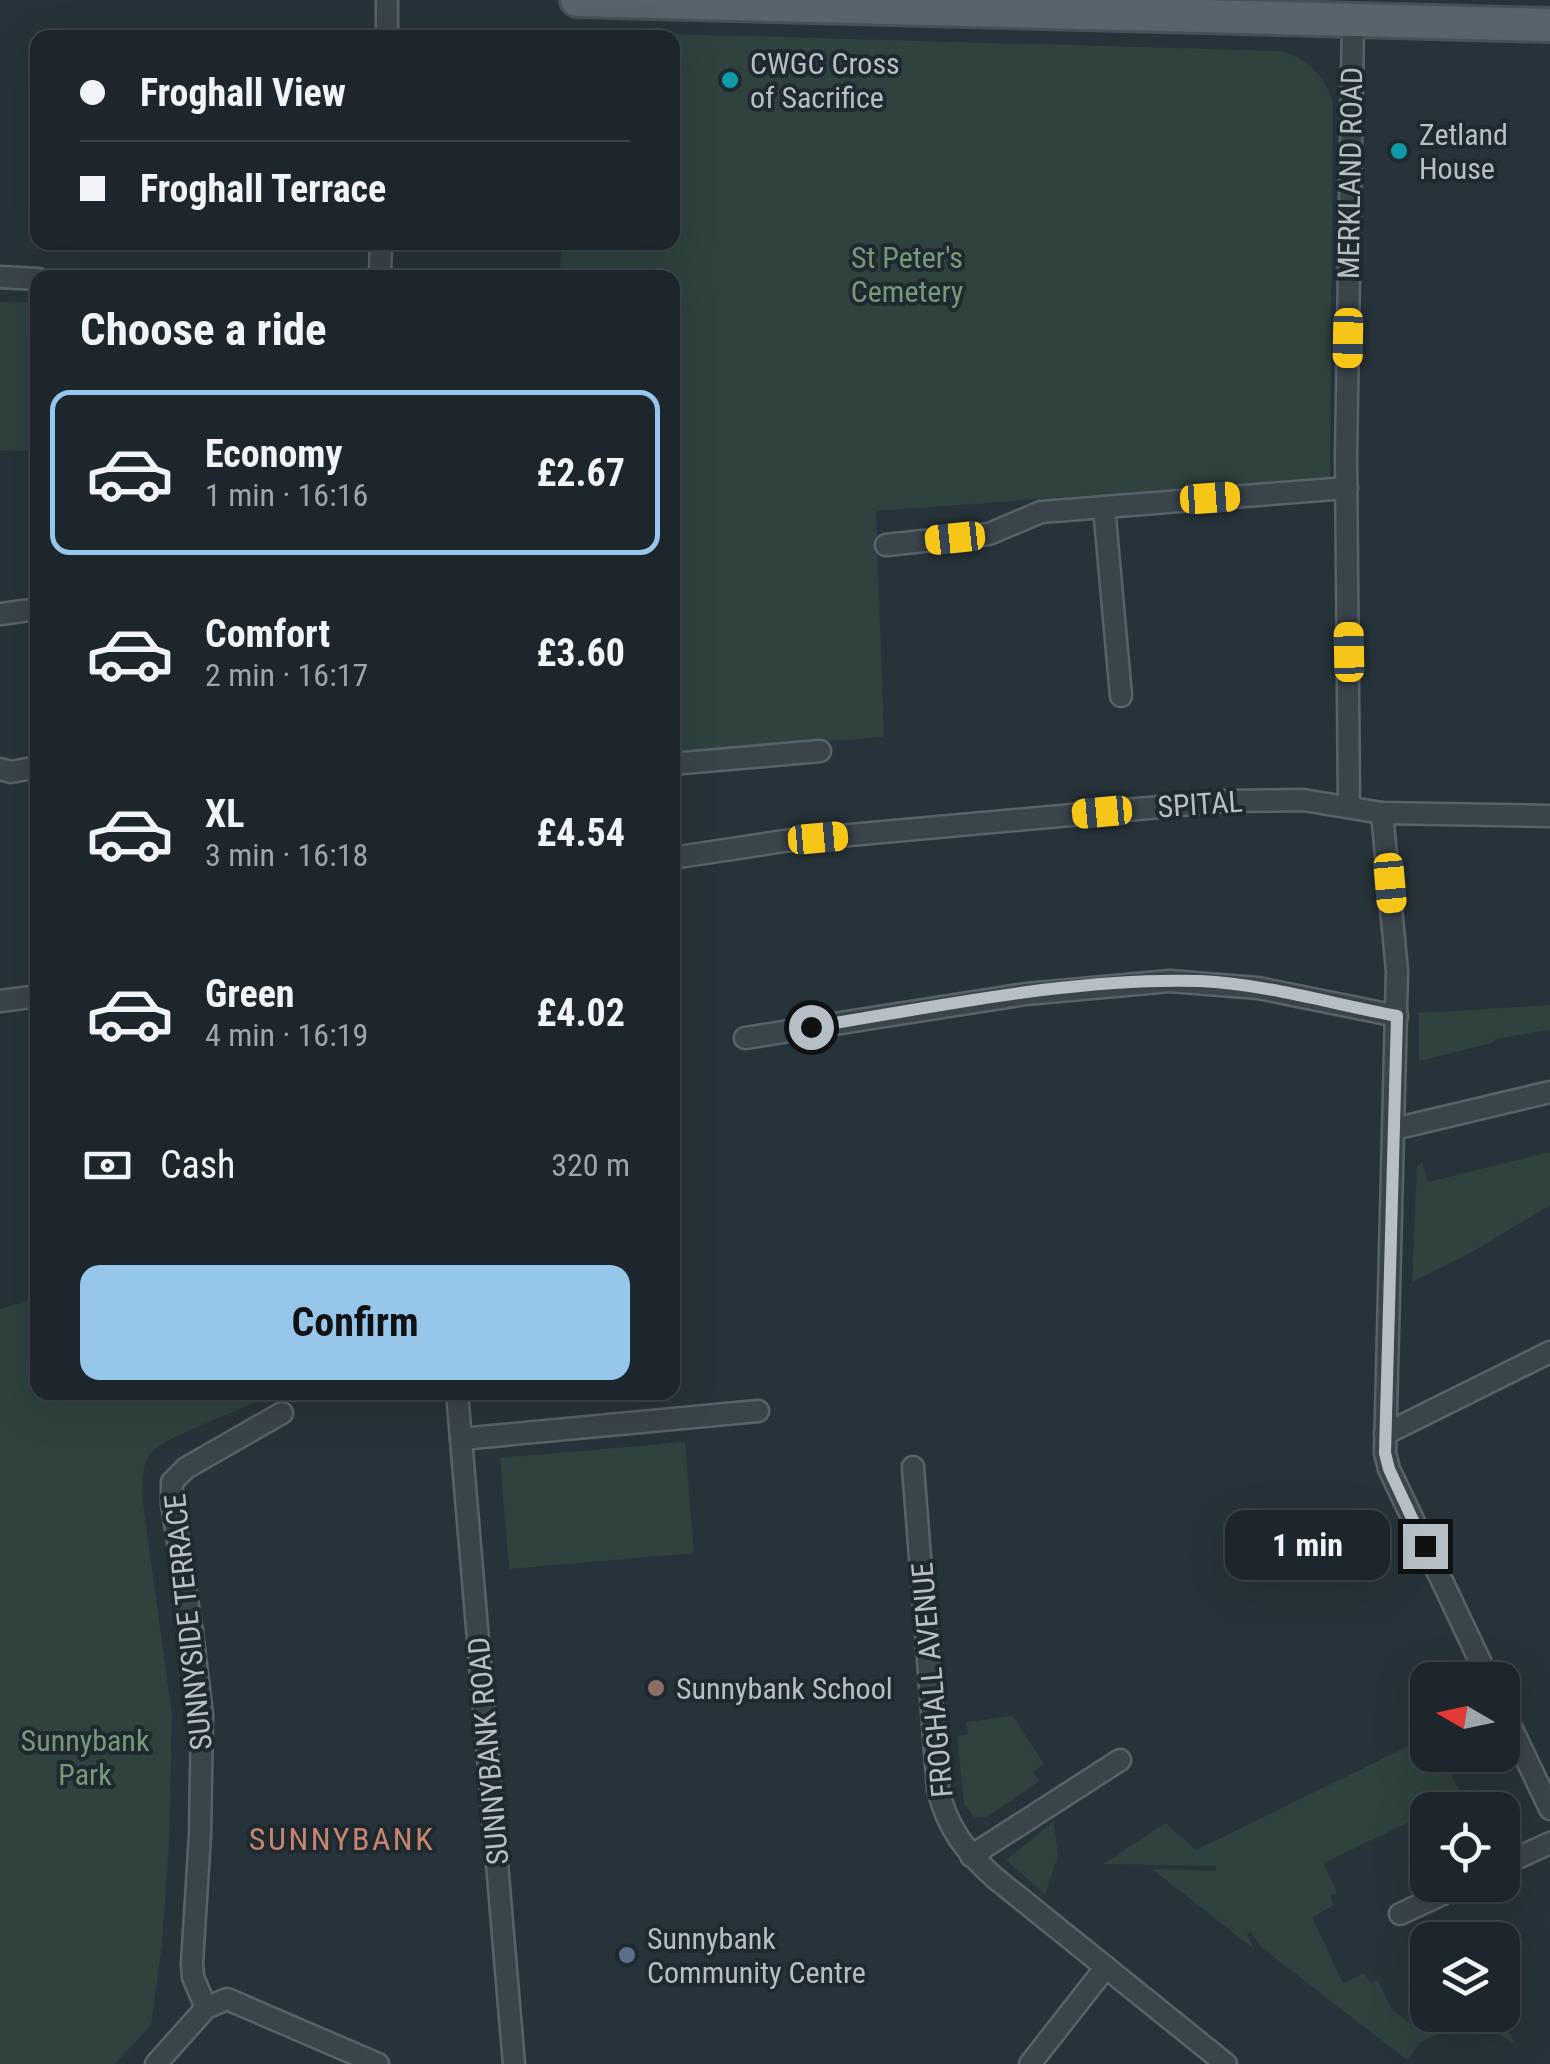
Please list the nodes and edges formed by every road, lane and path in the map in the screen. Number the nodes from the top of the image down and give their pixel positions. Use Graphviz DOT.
graph roads {
  1 [pos="388,0"];
  2 [pos="577,0"];
  3 [pos="704,2"];
  4 [pos="1084,7"];
  5 [pos="1389,11"];
  6 [pos="1352,21"];
  7 [pos="1550,26"];
  8 [pos="387,30"];
  9 [pos="0,278"];
  10 [pos="30,279"];
  11 [pos="1347,488"];
  12 [pos="1104,507"];
  13 [pos="886,546"];
  14 [pos="30,610"];
  15 [pos="0,614"];
  16 [pos="1121,696"];
  17 [pos="820,751"];
  18 [pos="680,763"];
  19 [pos="30,769"];
  20 [pos="0,770"];
  21 [pos="1349,806"];
  22 [pos="1382,813"];
  23 [pos="1550,816"];
  24 [pos="680,857"];
  25 [pos="30,997"];
  26 [pos="0,1000"];
  27 [pos="1397,1016"];
  28 [pos="744,1038"];
  29 [pos="1550,1092"];
  30 [pos="1394,1130"];
  31 [pos="1550,1352"];
  32 [pos="458,1400"];
  33 [pos="758,1411"];
  34 [pos="282,1414"];
  35 [pos="1384,1434"];
  36 [pos="461,1439"];
  37 [pos="914,1466"];
  38 [pos="1480,1662"];
  39 [pos="1520,1745"];
  40 [pos="1550,1754"];
  41 [pos="1120,1760"];
  42 [pos="1531,1767"];
  43 [pos="1550,1809"];
  44 [pos="1550,1843"];
  45 [pos="971,1856"];
  46 [pos="1520,1857"];
  47 [pos="1426,1902"];
  48 [pos="1400,1914"];
  49 [pos="1106,1968"];
  50 [pos="206,2008"];
  51 [pos="156,2064"];
  52 [pos="378,2064"];
  53 [pos="514,2064"];
  54 [pos="1030,2064"];
  55 [pos="1226,2064"];
  1 -- 8 [label="street"];
  2 -- 3 [label="main road"];
  3 -- 4 [label="main road"];
  4 -- 6 [label="main road"];
  5 -- 6 [label="main road"];
  5 -- 7 [label="main road"];
  6 -- 11 [label="street, MERKLAND ROAD"];
  9 -- 10 [label="street"];
  11 -- 12 [label="street"];
  11 -- 21 [label="street, MERKLAND ROAD"];
  12 -- 13 [label="street"];
  12 -- 16 [label="street"];
  14 -- 15 [label="street"];
  17 -- 18 [label="street"];
  19 -- 20 [label="street"];
  21 -- 22 [label="street, SPITAL"];
  21 -- 24 [label="street, SPITAL"];
  22 -- 23 [label="street, SPITAL"];
  22 -- 27 [label="street"];
  25 -- 26 [label="street"];
  27 -- 28 [label="street"];
  27 -- 30 [label="street"];
  29 -- 30 [label="street"];
  30 -- 35 [label="street"];
  31 -- 35 [label="street"];
  32 -- 36 [label="street, SUNNYBANK ROAD"];
  33 -- 36 [label="street"];
  34 -- 50 [label="street, SUNNYSIDE TERRACE"];
  35 -- 38 [label="street"];
  36 -- 53 [label="street, SUNNYBANK ROAD"];
  37 -- 45 [label="street, FROGHALL AVENUE"];
  39 -- 42 [label="street"];
  40 -- 42 [label="street"];
  41 -- 45 [label="street"];
  42 -- 43 [label="street"];
  44 -- 46 [label="street"];
  45 -- 49 [label="street, FROGHALL AVENUE"];
  47 -- 48 [label="street"];
  49 -- 54 [label="street"];
  49 -- 55 [label="street, FROGHALL AVENUE"];
  50 -- 51 [label="street"];
  50 -- 52 [label="street"];
}
